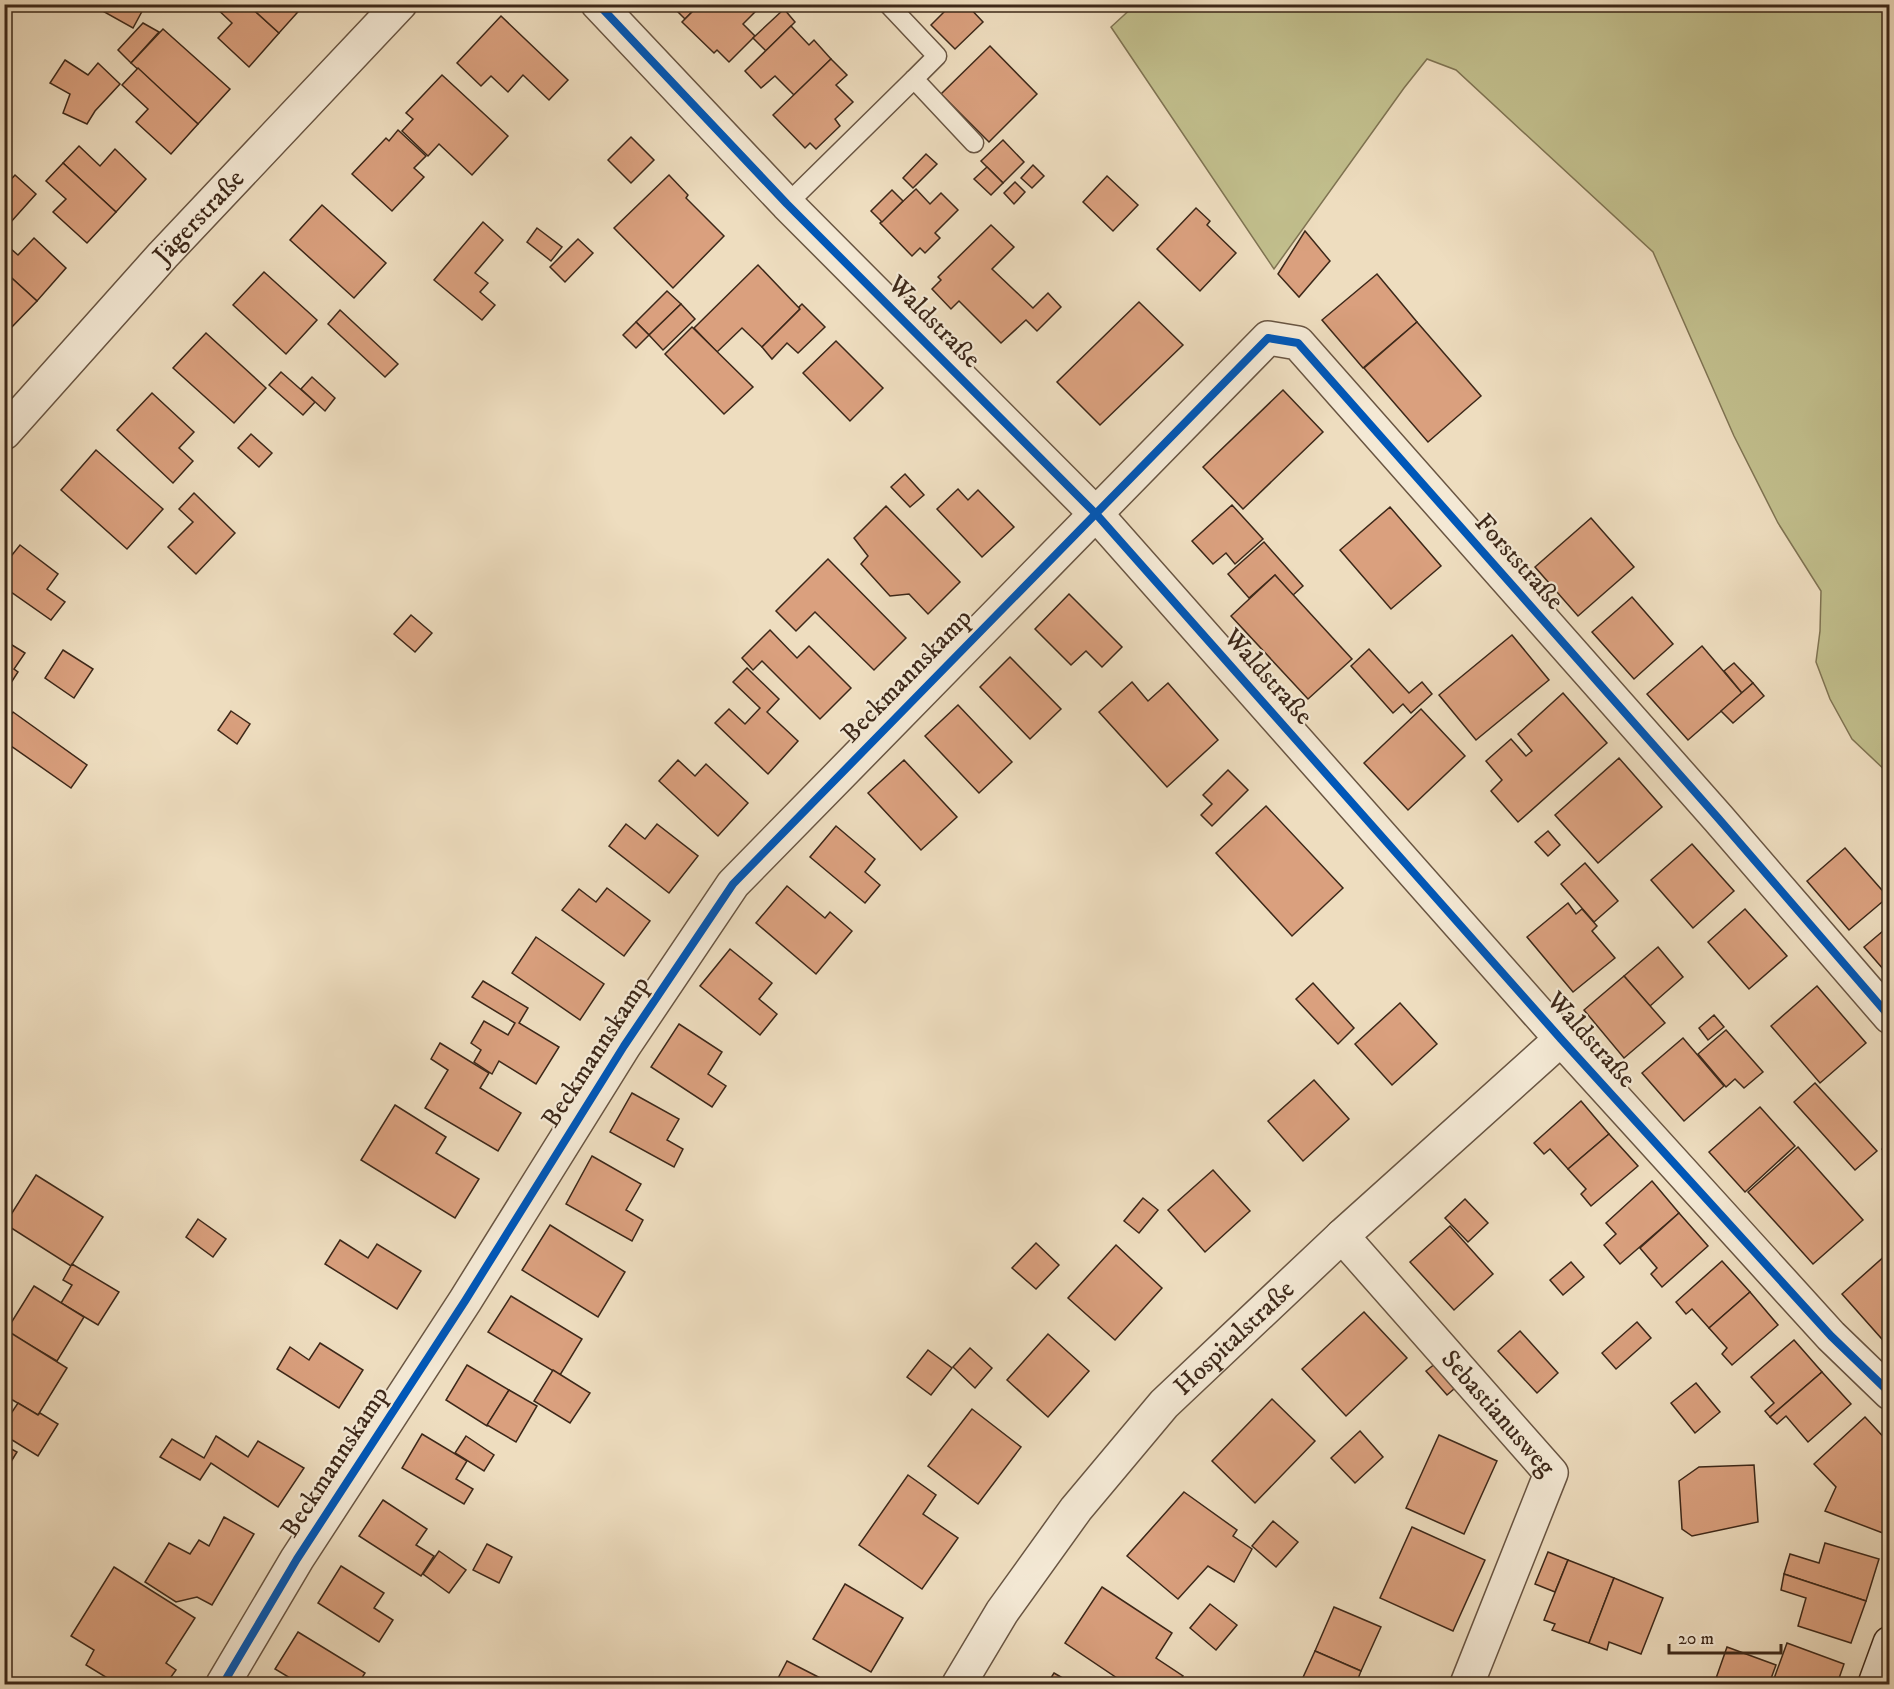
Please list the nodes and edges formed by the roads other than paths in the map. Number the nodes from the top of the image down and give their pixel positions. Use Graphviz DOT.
graph roads {
  1 [pos="400,4"];
  2 [pos="598,4"];
  3 [pos="888,4"];
  4 [pos="914,79"];
  5 [pos="974,143"];
  6 [pos="787,204"];
  7 [pos="4,433"];
  8 [pos="1097,515"];
  9 [pos="1890,1017"];
  10 [pos="1561,1039"];
  11 [pos="1342,1236"];
  12 [pos="1890,1393"];
  13 [pos="1890,1643"];
  14 [pos="223,1684"];
  15 [pos="959,1684"];
  16 [pos="1467,1684"];
  17 [pos="1875,1684"];
  1 -- 7 [label="street, Jägerstraße"];
  2 -- 6 [label="street, Waldstraße"];
  3 -- 4 [label="lane"];
  4 -- 5 [label="lane"];
  4 -- 6 [label="lane"];
  6 -- 8 [label="street, Waldstraße"];
  8 -- 9 [label="street, Forststraße"];
  8 -- 10 [label="street, Waldstraße"];
  8 -- 14 [label="street, Beckmannskamp"];
  10 -- 11 [label="street, Hospitalstraße"];
  10 -- 12 [label="street, Waldstraße"];
  11 -- 15 [label="street, Hospitalstraße"];
  11 -- 16 [label="street, Sebastianusweg"];
  13 -- 17 [label="street"];
}
